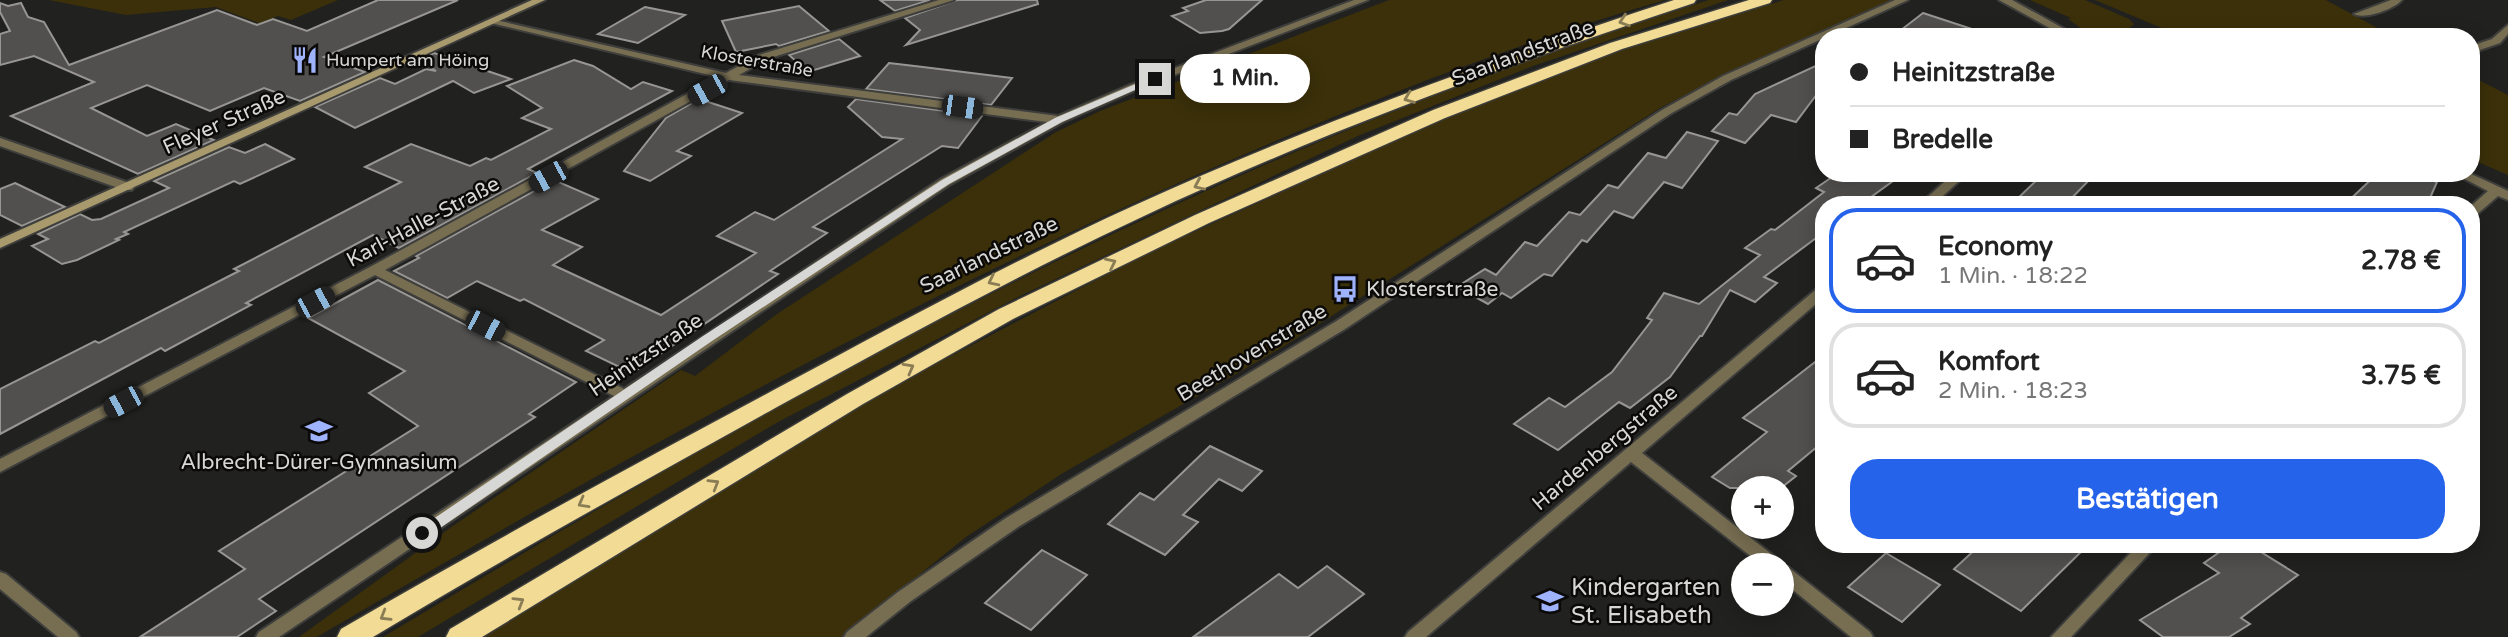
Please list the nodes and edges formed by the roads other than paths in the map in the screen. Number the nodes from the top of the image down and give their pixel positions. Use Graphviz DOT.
graph roads {
  1 [pos="540,0"];
  2 [pos="949,0"];
  3 [pos="1363,0"];
  4 [pos="1689,0"];
  5 [pos="1765,0"];
  6 [pos="1903,0"];
  7 [pos="2004,0"];
  8 [pos="2397,0"];
  9 [pos="2359,14"];
  10 [pos="495,21"];
  11 [pos="1840,28"];
  12 [pos="2057,28"];
  13 [pos="2508,28"];
  14 [pos="1815,39"];
  15 [pos="2480,47"];
  16 [pos="730,77"];
  17 [pos="1059,120"];
  18 [pos="0,142"];
  19 [pos="1952,182"];
  20 [pos="2478,182"];
  21 [pos="128,187"];
  22 [pos="2502,193"];
  23 [pos="1935,196"];
  24 [pos="2480,207"];
  25 [pos="0,244"];
  26 [pos="375,270"];
  27 [pos="1815,298"];
  28 [pos="623,396"];
  29 [pos="1631,453"];
  30 [pos="0,466"];
  31 [pos="1758,553"];
  32 [pos="2141,553"];
  33 [pos="0,579"];
  34 [pos="1794,582"];
  35 [pos="70,637"];
  36 [pos="265,637"];
  37 [pos="351,637"];
  38 [pos="460,637"];
  39 [pos="853,637"];
  40 [pos="1414,637"];
  41 [pos="1864,637"];
  42 [pos="2060,637"];
  1 -- 10 [label="street, Fleyer Straße"];
  2 -- 16 [label="street, Karl-Halle-Straße"];
  3 -- 17 [label="street, Heinitzstraße"];
  4 -- 37 [label="highway, Saarlandstraße, one-way"];
  38 -- 5 [label="highway, Saarlandstraße, one-way"];
  6 -- 11 [label="street, Beethovenstraße"];
  7 -- 12 [label="street"];
  8 -- 9 [label="street"];
  10 -- 16 [label="street, Klosterstraße"];
  10 -- 21 [label="street, Fleyer Straße"];
  13 -- 15 [label="street"];
  14 -- 39 [label="street, Beethovenstraße"];
  16 -- 17 [label="street, Klosterstraße"];
  16 -- 26 [label="street, Karl-Halle-Straße"];
  17 -- 28 [label="street, Heinitzstraße"];
  18 -- 21 [label="street"];
  19 -- 23 [label="street"];
  20 -- 22 [label="street"];
  21 -- 25 [label="street, Fleyer Straße"];
  22 -- 24 [label="street"];
  26 -- 28 [label="street"];
  26 -- 30 [label="street, Karl-Halle-Straße"];
  27 -- 29 [label="street, Hardenbergstraße"];
  28 -- 36 [label="street, Heinitzstraße"];
  29 -- 31 [label="street"];
  29 -- 40 [label="street, Hardenbergstraße"];
  32 -- 42 [label="street"];
  33 -- 35 [label="street"];
  34 -- 41 [label="street"];
}
